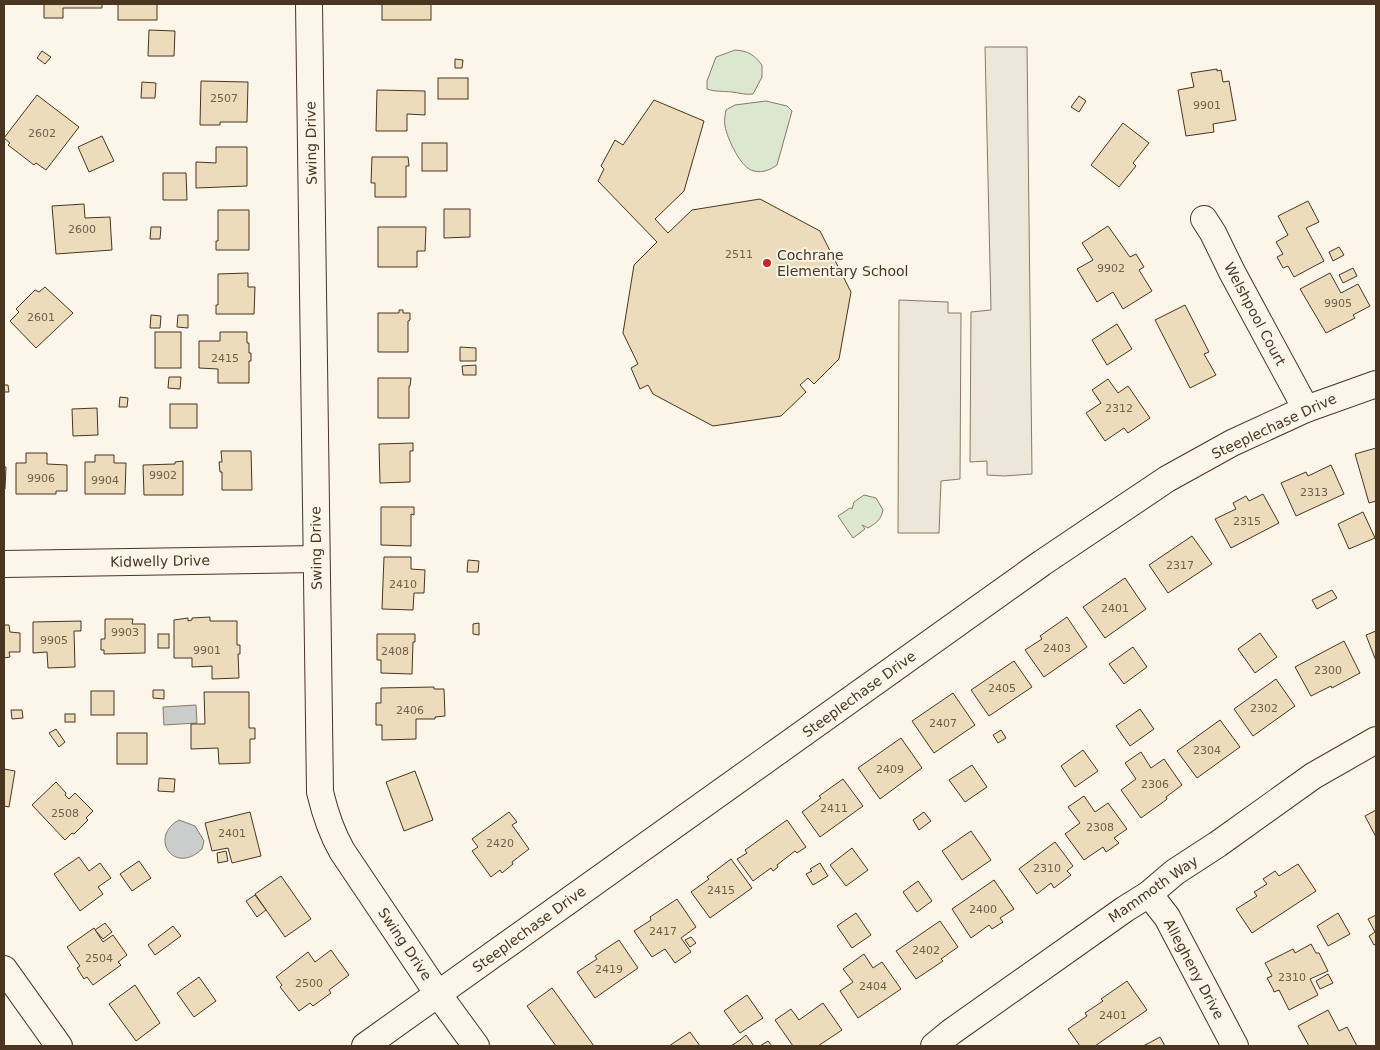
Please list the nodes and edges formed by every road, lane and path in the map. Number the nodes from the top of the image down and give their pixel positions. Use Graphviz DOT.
graph roads {
  1 [pos="309,4"];
  2 [pos="1204,219"];
  3 [pos="1376,384"];
  4 [pos="1306,409"];
  5 [pos="316,559"];
  6 [pos="4,564"];
  7 [pos="1376,740"];
  8 [pos="1149,894"];
  9 [pos="4,969"];
  10 [pos="438,994"];
  11 [pos="59,1046"];
  12 [pos="365,1046"];
  13 [pos="476,1046"];
  14 [pos="934,1046"];
  15 [pos="1235,1046"];
  1 -- 5 [label="street, Swing Drive"];
  2 -- 4 [label="street, Welshpool Court"];
  3 -- 4 [label="street, Steeplechase Drive"];
  4 -- 10 [label="street, Steeplechase Drive"];
  5 -- 6 [label="street, Kidwelly Drive"];
  5 -- 10 [label="street, Swing Drive"];
  7 -- 8 [label="street, Mammoth Way"];
  8 -- 14 [label="street, Mammoth Way"];
  8 -- 15 [label="street, Allegheny Drive"];
  9 -- 11 [label="street"];
  10 -- 12 [label="street, Steeplechase Drive"];
  10 -- 13 [label="street, Swing Drive"];
}
